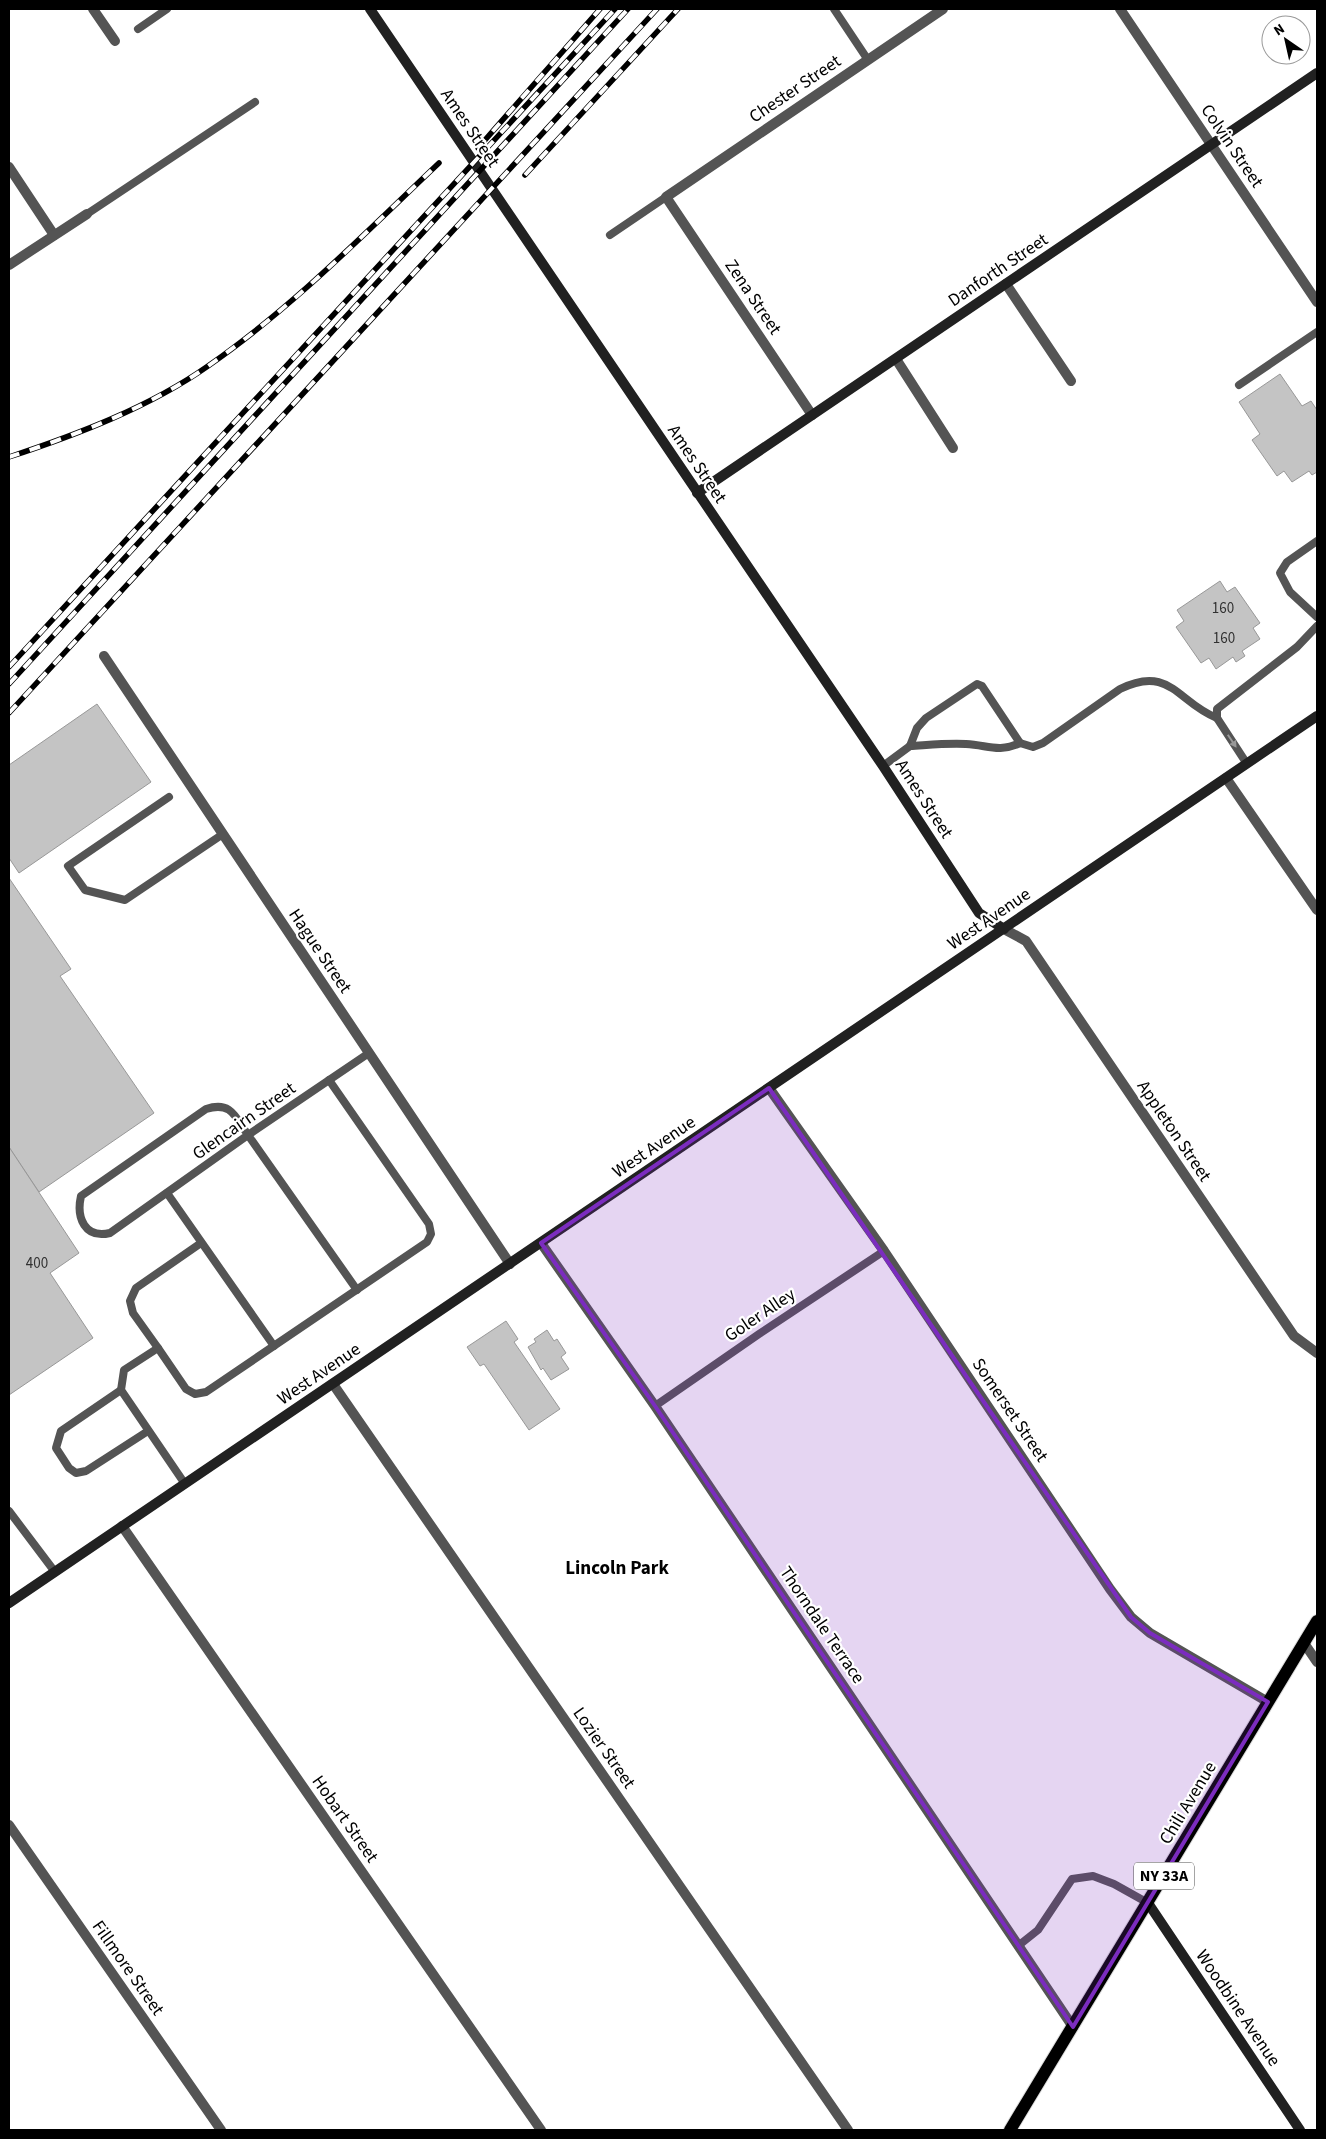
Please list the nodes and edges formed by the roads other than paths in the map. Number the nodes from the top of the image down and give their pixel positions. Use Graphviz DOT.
graph roads {
  1 [pos="93,9"];
  2 [pos="167,9"];
  3 [pos="370,9"];
  4 [pos="834,9"];
  5 [pos="943,9"];
  6 [pos="1120,9"];
  7 [pos="138,28"];
  8 [pos="115,41"];
  9 [pos="868,60"];
  10 [pos="1317,73"];
  11 [pos="255,102"];
  12 [pos="1211,145"];
  13 [pos="9,167"];
  14 [pos="666,197"];
  15 [pos="87,214"];
  16 [pos="54,235"];
  17 [pos="610,235"];
  18 [pos="9,265"];
  19 [pos="1006,284"];
  20 [pos="1317,302"];
  21 [pos="1317,332"];
  22 [pos="896,359"];
  23 [pos="1072,381"];
  24 [pos="1239,385"];
  25 [pos="812,415"];
  26 [pos="953,448"];
  27 [pos="697,494"];
  28 [pos="1317,541"];
  29 [pos="1317,617"];
  30 [pos="1317,626"];
  31 [pos="104,656"];
  32 [pos="1317,716"];
  33 [pos="1217,718"];
  34 [pos="1020,743"];
  35 [pos="910,746"];
  36 [pos="1247,764"];
  37 [pos="883,766"];
  38 [pos="1226,778"];
  39 [pos="169,797"];
  40 [pos="223,834"];
  41 [pos="1317,910"];
  42 [pos="1004,929"];
  43 [pos="369,1053"];
  44 [pos="329,1080"];
  45 [pos="769,1088"];
  46 [pos="248,1134"];
  47 [pos="167,1194"];
  48 [pos="201,1243"];
  49 [pos="540,1244"];
  50 [pos="884,1251"];
  51 [pos="510,1264"];
  52 [pos="357,1290"];
  53 [pos="274,1346"];
  54 [pos="158,1348"];
  55 [pos="1317,1353"];
  56 [pos="333,1384"];
  57 [pos="121,1390"];
  58 [pos="655,1406"];
  59 [pos="148,1431"];
  60 [pos="185,1484"];
  61 [pos="9,1512"];
  62 [pos="122,1526"];
  63 [pos="55,1572"];
  64 [pos="9,1603"];
  65 [pos="1317,1621"];
  66 [pos="1304,1643"];
  67 [pos="1317,1662"];
  68 [pos="1268,1702"];
  69 [pos="9,1825"];
  70 [pos="1148,1903"];
  71 [pos="1018,1946"];
  72 [pos="1073,2027"];
  73 [pos="221,2130"];
  74 [pos="542,2130"];
  75 [pos="848,2130"];
  76 [pos="1010,2130"];
  77 [pos="1300,2130"];
  1 -- 8 [label="street"];
  2 -- 7 [label="lane"];
  3 -- 27 [label="street, Ames Street"];
  4 -- 9 [label="lane"];
  5 -- 9 [label="street, Chester Street"];
  6 -- 12 [label="street, Colvin Street"];
  9 -- 14 [label="street, Chester Street"];
  10 -- 12 [label="street, Danforth Street"];
  11 -- 15 [label="lane"];
  12 -- 19 [label="street, Danforth Street"];
  12 -- 20 [label="street, Colvin Street"];
  13 -- 16 [label="street"];
  14 -- 17 [label="lane"];
  14 -- 25 [label="street, Zena Street"];
  15 -- 16 [label="street"];
  16 -- 18 [label="street"];
  19 -- 22 [label="street, Danforth Street"];
  19 -- 23 [label="street"];
  21 -- 24 [label="lane"];
  22 -- 25 [label="street, Danforth Street"];
  22 -- 26 [label="street"];
  25 -- 27 [label="street, Danforth Street"];
  27 -- 37 [label="street, Ames Street"];
  28 -- 29 [label="lane"];
  30 -- 33 [label="lane"];
  31 -- 40 [label="street, Hague Street"];
  32 -- 36 [label="street, West Avenue"];
  33 -- 34 [label="lane"];
  33 -- 36 [label="lane, one-way"];
  34 -- 35 [label="lane"];
  34 -- 35 [label="lane"];
  35 -- 37 [label="lane"];
  36 -- 38 [label="street, West Avenue"];
  37 -- 42 [label="street, Ames Street"];
  38 -- 41 [label="street"];
  38 -- 42 [label="street, West Avenue"];
  39 -- 40 [label="lane"];
  40 -- 43 [label="street, Hague Street"];
  42 -- 45 [label="street, West Avenue"];
  42 -- 55 [label="street, Appleton Street"];
  43 -- 44 [label="lane, Glencairn Street"];
  43 -- 51 [label="street, Hague Street"];
  44 -- 46 [label="lane, Glencairn Street"];
  44 -- 52 [label="lane"];
  45 -- 49 [label="street, West Avenue"];
  45 -- 50 [label="street, Somerset Street"];
  46 -- 47 [label="lane, Glencairn Street"];
  46 -- 47 [label="lane, Glencairn Street"];
  46 -- 52 [label="lane, Glencairn Street"];
  47 -- 48 [label="lane"];
  48 -- 53 [label="lane"];
  48 -- 54 [label="lane"];
  49 -- 51 [label="street, West Avenue"];
  49 -- 58 [label="street, Thorndale Terrace"];
  50 -- 58 [label="lane, Goler Alley"];
  50 -- 68 [label="street, Somerset Street"];
  51 -- 56 [label="street, West Avenue"];
  52 -- 53 [label="lane"];
  53 -- 54 [label="lane"];
  54 -- 57 [label="lane"];
  56 -- 60 [label="street, West Avenue"];
  56 -- 75 [label="street, Lozier Street"];
  57 -- 59 [label="lane"];
  57 -- 59 [label="lane"];
  58 -- 71 [label="street, Thorndale Terrace"];
  59 -- 60 [label="lane"];
  60 -- 62 [label="street, West Avenue"];
  61 -- 63 [label="lane"];
  62 -- 63 [label="street, West Avenue"];
  62 -- 74 [label="street, Hobart Street"];
  63 -- 64 [label="street, West Avenue"];
  65 -- 66 [label="main road, Chili Avenue / NY 33A"];
  66 -- 67 [label="street"];
  66 -- 68 [label="main road, Chili Avenue / NY 33A"];
  68 -- 70 [label="main road, Chili Avenue / NY 33A"];
  69 -- 73 [label="street, Fillmore Street"];
  70 -- 71 [label="lane"];
  70 -- 72 [label="main road, Chili Avenue / NY 33A"];
  70 -- 77 [label="street, Woodbine Avenue"];
  71 -- 72 [label="street, Thorndale Terrace"];
  72 -- 76 [label="main road, Chili Avenue / NY 33A"];
}
